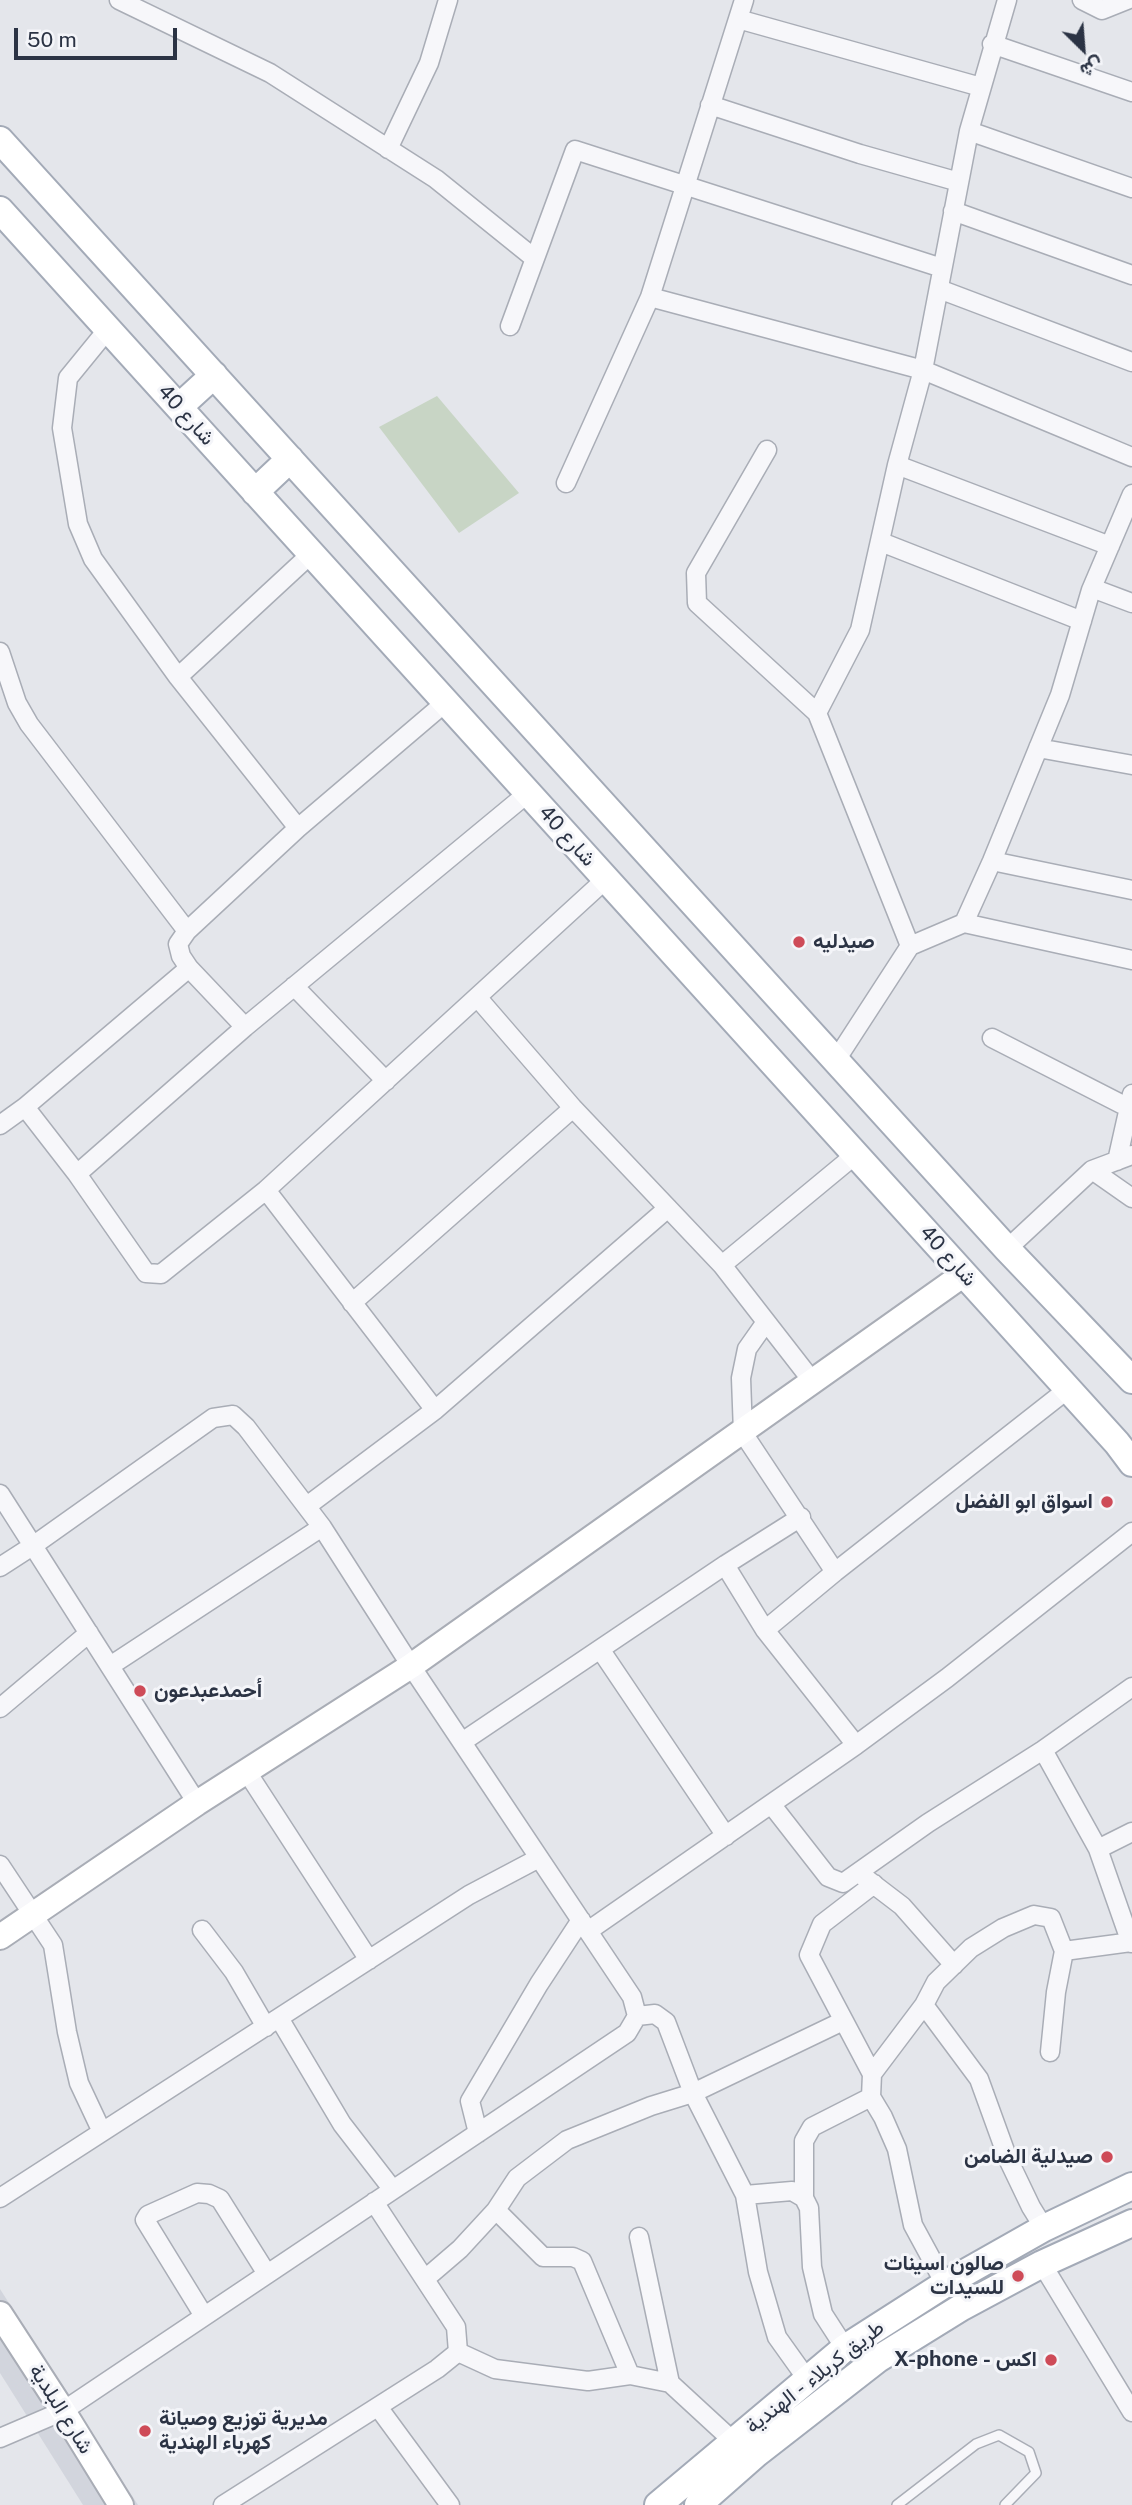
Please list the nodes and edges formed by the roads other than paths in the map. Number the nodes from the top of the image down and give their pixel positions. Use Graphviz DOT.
graph roads {
  1 [pos="119,0"];
  2 [pos="448,0"];
  3 [pos="724,0"];
  4 [pos="1082,0"];
  5 [pos="1127,0"];
  6 [pos="1002,1"];
  7 [pos="741,8"];
  8 [pos="992,44"];
  9 [pos="981,87"];
  10 [pos="1132,92"];
  11 [pos="710,105"];
  12 [pos="969,131"];
  13 [pos="0,139"];
  14 [pos="388,149"];
  15 [pos="959,182"];
  16 [pos="684,186"];
  17 [pos="1132,188"];
  18 [pos="0,210"];
  19 [pos="953,211"];
  20 [pos="534,258"];
  21 [pos="942,268"];
  22 [pos="1132,275"];
  23 [pos="939,289"];
  24 [pos="650,297"];
  25 [pos="509,326"];
  26 [pos="108,329"];
  27 [pos="1132,362"];
  28 [pos="923,370"];
  29 [pos="214,375"];
  30 [pos="179,407"];
  31 [pos="767,450"];
  32 [pos="1132,457"];
  33 [pos="290,459"];
  34 [pos="897,465"];
  35 [pos="566,483"];
  36 [pos="255,492"];
  37 [pos="1130,505"];
  38 [pos="881,542"];
  39 [pos="1110,546"];
  40 [pos="312,554"];
  41 [pos="1092,588"];
  42 [pos="1132,603"];
  43 [pos="1082,621"];
  44 [pos="0,652"];
  45 [pos="178,677"];
  46 [pos="446,702"];
  47 [pos="817,713"];
  48 [pos="1038,748"];
  49 [pos="1132,765"];
  50 [pos="528,793"];
  51 [pos="298,828"];
  52 [pos="992,861"];
  53 [pos="606,879"];
  54 [pos="1132,890"];
  55 [pos="964,923"];
  56 [pos="187,931"];
  57 [pos="910,946"];
  58 [pos="1132,960"];
  59 [pos="189,968"];
  60 [pos="294,986"];
  61 [pos="477,997"];
  62 [pos="245,1027"];
  63 [pos="992,1038"];
  64 [pos="835,1060"];
  65 [pos="386,1081"];
  66 [pos="1130,1101"];
  67 [pos="24,1107"];
  68 [pos="573,1108"];
  69 [pos="0,1125"];
  70 [pos="855,1155"];
  71 [pos="1125,1158"];
  72 [pos="1092,1170"];
  73 [pos="77,1174"];
  74 [pos="266,1190"];
  75 [pos="1132,1198"];
  76 [pos="668,1208"];
  77 [pos="1007,1249"];
  78 [pos="722,1265"];
  79 [pos="964,1274"];
  80 [pos="352,1303"];
  81 [pos="766,1322"];
  82 [pos="1132,1380"];
  83 [pos="813,1382"];
  84 [pos="1068,1389"];
  85 [pos="435,1410"];
  86 [pos="743,1433"];
  87 [pos="1132,1463"];
  88 [pos="0,1494"];
  89 [pos="307,1506"];
  90 [pos="801,1517"];
  91 [pos="322,1527"];
  92 [pos="1132,1532"];
  93 [pos="34,1545"];
  94 [pos="725,1564"];
  95 [pos="0,1567"];
  96 [pos="835,1572"];
  97 [pos="765,1630"];
  98 [pos="89,1633"];
  99 [pos="600,1649"];
  100 [pos="110,1666"];
  101 [pos="411,1666"];
  102 [pos="1132,1688"];
  103 [pos="0,1708"];
  104 [pos="462,1742"];
  105 [pos="856,1745"];
  106 [pos="1043,1750"];
  107 [pos="247,1772"];
  108 [pos="197,1802"];
  109 [pos="771,1804"];
  110 [pos="1132,1832"];
  111 [pos="726,1836"];
  112 [pos="1098,1849"];
  113 [pos="539,1858"];
  114 [pos="0,1865"];
  115 [pos="867,1878"];
  116 [pos="34,1914"];
  117 [pos="584,1926"];
  118 [pos="202,1930"];
  119 [pos="0,1937"];
  120 [pos="1132,1942"];
  121 [pos="1064,1951"];
  122 [pos="369,1960"];
  123 [pos="954,1965"];
  124 [pos="924,2005"];
  125 [pos="636,2016"];
  126 [pos="843,2021"];
  127 [pos="273,2022"];
  128 [pos="1050,2052"];
  129 [pos="872,2074"];
  130 [pos="693,2093"];
  131 [pos="871,2097"];
  132 [pos="102,2132"];
  133 [pos="478,2133"];
  134 [pos="1132,2186"];
  135 [pos="393,2190"];
  136 [pos="746,2195"];
  137 [pos="804,2197"];
  138 [pos="0,2198"];
  139 [pos="374,2202"];
  140 [pos="496,2210"];
  141 [pos="1132,2223"];
  142 [pos="1044,2228"];
  143 [pos="639,2237"];
  144 [pos="1042,2264"];
  145 [pos="267,2274"];
  146 [pos="425,2279"];
  147 [pos="944,2284"];
  148 [pos="0,2314"];
  149 [pos="204,2316"];
  150 [pos="845,2348"];
  151 [pos="458,2352"];
  152 [pos="630,2375"];
  153 [pos="807,2379"];
  154 [pos="670,2383"];
  155 [pos="377,2407"];
  156 [pos="63,2411"];
  157 [pos="1132,2412"];
  158 [pos="0,2438"];
  159 [pos="733,2441"];
  160 [pos="121,2505"];
  161 [pos="223,2505"];
  162 [pos="450,2505"];
  163 [pos="658,2505"];
  164 [pos="698,2505"];
  165 [pos="897,2505"];
  166 [pos="1005,2505"];
  1 -- 14 [label="street"];
  2 -- 14 [label="street"];
  3 -- 7 [label="street"];
  4 -- 5 [label="street"];
  6 -- 8 [label="street"];
  7 -- 9 [label="street"];
  7 -- 11 [label="street"];
  8 -- 9 [label="street"];
  8 -- 10 [label="street"];
  9 -- 12 [label="street"];
  11 -- 15 [label="street"];
  11 -- 16 [label="street"];
  12 -- 15 [label="street"];
  12 -- 17 [label="street"];
  13 -- 29 [label="main road"];
  14 -- 20 [label="street"];
  15 -- 19 [label="street"];
  16 -- 20 [label="street"];
  16 -- 21 [label="street"];
  16 -- 24 [label="street"];
  18 -- 26 [label="main road, شارع 40"];
  19 -- 21 [label="street"];
  19 -- 22 [label="street"];
  20 -- 25 [label="street"];
  21 -- 23 [label="street"];
  23 -- 27 [label="street"];
  23 -- 28 [label="street"];
  24 -- 28 [label="street"];
  24 -- 35 [label="street"];
  26 -- 30 [label="main road, شارع 40"];
  26 -- 45 [label="street"];
  28 -- 32 [label="street"];
  28 -- 34 [label="street"];
  29 -- 30 [label="main road"];
  29 -- 33 [label="main road"];
  30 -- 36 [label="main road, شارع 40"];
  31 -- 47 [label="street"];
  33 -- 36 [label="main road"];
  33 -- 64 [label="main road"];
  34 -- 38 [label="street"];
  34 -- 39 [label="street"];
  36 -- 40 [label="main road, شارع 40"];
  37 -- 39 [label="street"];
  38 -- 43 [label="street"];
  38 -- 47 [label="street"];
  39 -- 41 [label="street"];
  40 -- 45 [label="street"];
  40 -- 46 [label="main road, شارع 40"];
  41 -- 42 [label="street"];
  41 -- 43 [label="street"];
  43 -- 48 [label="street"];
  44 -- 56 [label="street"];
  45 -- 51 [label="street"];
  46 -- 50 [label="main road, شارع 40"];
  46 -- 51 [label="street"];
  47 -- 57 [label="street"];
  48 -- 49 [label="street"];
  48 -- 52 [label="street"];
  50 -- 53 [label="main road, شارع 40"];
  50 -- 60 [label="street"];
  51 -- 56 [label="street"];
  52 -- 54 [label="street"];
  52 -- 55 [label="street"];
  53 -- 61 [label="street"];
  53 -- 70 [label="main road, شارع 40"];
  55 -- 57 [label="street"];
  55 -- 58 [label="street"];
  56 -- 59 [label="street"];
  57 -- 64 [label="street"];
  59 -- 62 [label="street"];
  59 -- 67 [label="street"];
  60 -- 62 [label="street"];
  60 -- 65 [label="street"];
  61 -- 65 [label="street"];
  61 -- 68 [label="street"];
  62 -- 73 [label="street"];
  63 -- 66 [label="street"];
  64 -- 77 [label="main road"];
  65 -- 74 [label="street"];
  66 -- 71 [label="street"];
  67 -- 69 [label="street"];
  67 -- 73 [label="street"];
  68 -- 76 [label="street"];
  68 -- 80 [label="street"];
  70 -- 78 [label="street"];
  70 -- 79 [label="main road, شارع 40"];
  71 -- 72 [label="street"];
  72 -- 75 [label="street"];
  72 -- 77 [label="street"];
  73 -- 74 [label="street"];
  74 -- 80 [label="street"];
  76 -- 78 [label="street"];
  76 -- 85 [label="street"];
  77 -- 82 [label="main road"];
  78 -- 81 [label="street"];
  79 -- 83 [label="street"];
  79 -- 84 [label="main road, شارع 40"];
  80 -- 85 [label="street"];
  81 -- 83 [label="street"];
  81 -- 86 [label="street"];
  83 -- 86 [label="street"];
  84 -- 87 [label="main road, شارع 40"];
  84 -- 96 [label="street"];
  85 -- 89 [label="street"];
  86 -- 90 [label="street"];
  86 -- 101 [label="street"];
  88 -- 93 [label="street"];
  89 -- 91 [label="street"];
  89 -- 93 [label="street"];
  90 -- 94 [label="street"];
  90 -- 96 [label="street"];
  91 -- 100 [label="street"];
  91 -- 101 [label="street"];
  92 -- 105 [label="street"];
  93 -- 95 [label="street"];
  93 -- 98 [label="street"];
  94 -- 97 [label="street"];
  94 -- 99 [label="street"];
  96 -- 97 [label="street"];
  97 -- 105 [label="street"];
  98 -- 100 [label="street"];
  98 -- 103 [label="street"];
  99 -- 104 [label="street"];
  99 -- 111 [label="street"];
  100 -- 108 [label="street"];
  101 -- 104 [label="street"];
  101 -- 107 [label="street"];
  102 -- 106 [label="street"];
  104 -- 113 [label="street"];
  105 -- 109 [label="street"];
  106 -- 112 [label="street"];
  106 -- 115 [label="street"];
  107 -- 108 [label="street"];
  107 -- 122 [label="street"];
  108 -- 116 [label="street"];
  109 -- 111 [label="street"];
  109 -- 115 [label="street"];
  110 -- 112 [label="street"];
  111 -- 117 [label="street"];
  112 -- 120 [label="street"];
  113 -- 117 [label="street"];
  113 -- 122 [label="street"];
  114 -- 116 [label="street"];
  115 -- 123 [label="street"];
  115 -- 126 [label="street"];
  116 -- 119 [label="street"];
  116 -- 132 [label="street"];
  117 -- 125 [label="street"];
  117 -- 133 [label="street"];
  118 -- 127 [label="street"];
  120 -- 121 [label="street"];
  121 -- 123 [label="street"];
  121 -- 128 [label="street"];
  122 -- 127 [label="street"];
  123 -- 124 [label="street"];
  124 -- 129 [label="street"];
  124 -- 142 [label="street"];
  125 -- 130 [label="street"];
  125 -- 133 [label="street"];
  126 -- 129 [label="street"];
  126 -- 130 [label="street"];
  127 -- 132 [label="street"];
  127 -- 135 [label="street"];
  129 -- 131 [label="street"];
  130 -- 136 [label="street"];
  130 -- 140 [label="street"];
  131 -- 137 [label="street"];
  131 -- 147 [label="street"];
  132 -- 138 [label="street"];
  133 -- 135 [label="street"];
  134 -- 142 [label="main road, طريق كربلاء - الهندية"];
  135 -- 139 [label="street"];
  136 -- 137 [label="street"];
  136 -- 153 [label="street"];
  137 -- 150 [label="street"];
  139 -- 145 [label="street"];
  139 -- 146 [label="street"];
  140 -- 146 [label="street"];
  140 -- 152 [label="street"];
  141 -- 144 [label="main road"];
  142 -- 147 [label="main road, طريق كربلاء - الهندية"];
  143 -- 154 [label="street"];
  144 -- 157 [label="street"];
  144 -- 164 [label="main road"];
  145 -- 149 [label="street"];
  145 -- 149 [label="street"];
  146 -- 151 [label="street"];
  147 -- 150 [label="main road, طريق كربلاء - الهندية"];
  148 -- 156 [label="street, شارع البلدية"];
  149 -- 156 [label="street"];
  150 -- 153 [label="main road, طريق كربلاء - الهندية"];
  151 -- 152 [label="street"];
  151 -- 155 [label="street"];
  152 -- 154 [label="street"];
  153 -- 159 [label="main road, طريق كربلاء - الهندية"];
  154 -- 159 [label="street"];
  155 -- 161 [label="street"];
  155 -- 162 [label="street"];
  156 -- 158 [label="street"];
  156 -- 160 [label="street, شارع البلدية"];
  159 -- 163 [label="main road, طريق كربلاء - الهندية"];
  165 -- 166 [label="lane"];
}
